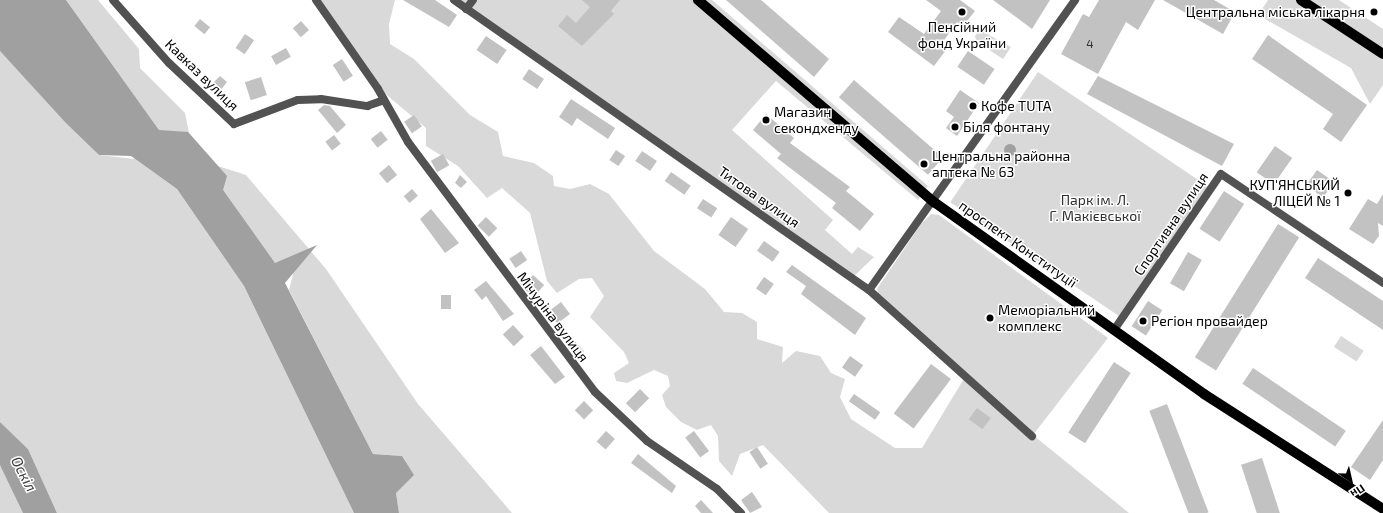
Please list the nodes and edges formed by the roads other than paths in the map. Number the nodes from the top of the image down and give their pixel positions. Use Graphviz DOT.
graph roads {
  1 [pos="113,0"];
  2 [pos="316,0"];
  3 [pos="454,0"];
  4 [pos="473,0"];
  5 [pos="698,0"];
  6 [pos="1075,0"];
  7 [pos="1301,0"];
  8 [pos="466,9"];
  9 [pos="1383,54"];
  10 [pos="384,100"];
  11 [pos="934,202"];
  12 [pos="1383,283"];
  13 [pos="869,290"];
  14 [pos="1114,330"];
  15 [pos="1032,436"];
  16 [pos="1383,509"];
  17 [pos="742,513"];
  1 -- 10 [label="street, Кавказ вулиця"];
  2 -- 10 [label="street"];
  3 -- 8 [label="street, Титова вулиця"];
  4 -- 8 [label="street"];
  5 -- 11 [label="main road, проспект Конституції"];
  6 -- 11 [label="street"];
  7 -- 9 [label="main road"];
  8 -- 13 [label="street, Титова вулиця"];
  10 -- 17 [label="street, Мічуріна вулиця"];
  11 -- 13 [label="street"];
  11 -- 14 [label="main road, проспект Конституції"];
  12 -- 14 [label="street, Спортивна вулиця"];
  13 -- 15 [label="street, Титова вулиця"];
  14 -- 16 [label="main road, проспект Конституції"];
}
